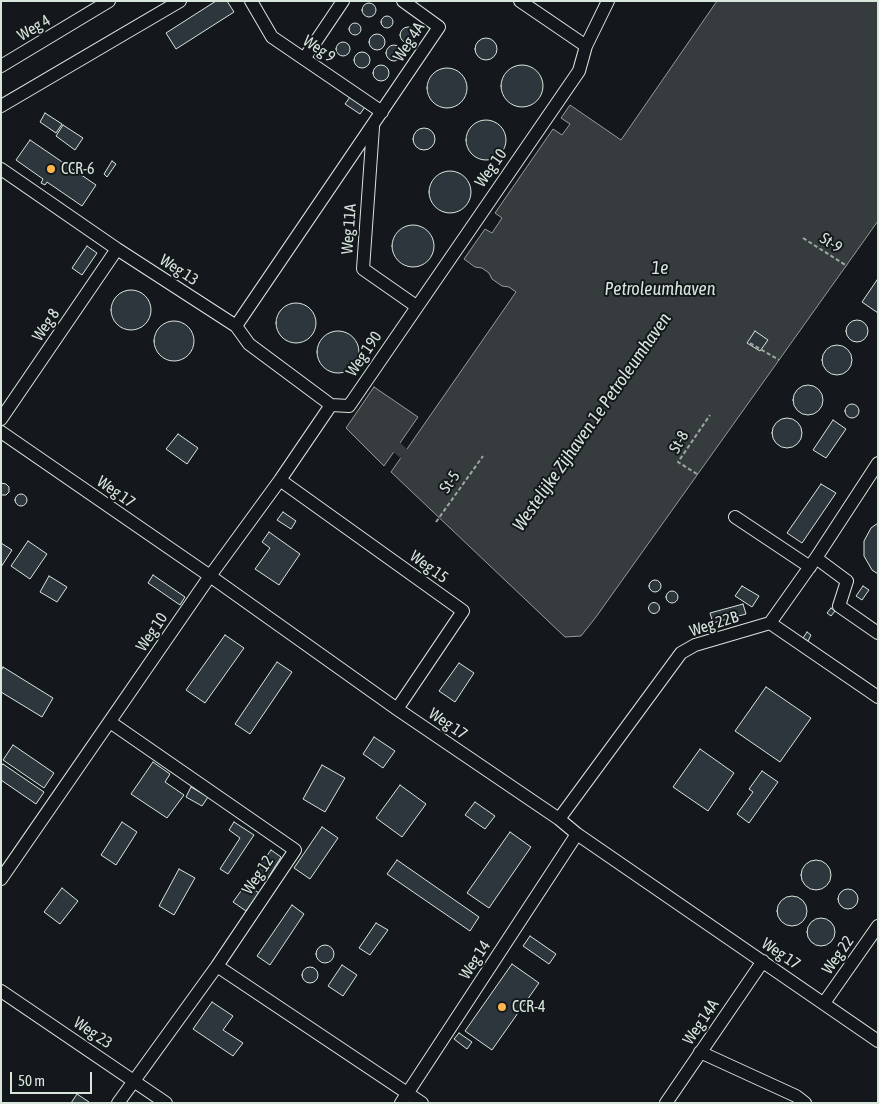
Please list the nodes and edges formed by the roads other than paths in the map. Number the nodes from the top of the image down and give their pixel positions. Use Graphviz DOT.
graph roads {
  1 [pos="108,1"];
  2 [pos="180,1"];
  3 [pos="251,1"];
  4 [pos="343,1"];
  5 [pos="403,1"];
  6 [pos="520,1"];
  7 [pos="608,1"];
  8 [pos="586,46"];
  9 [pos="304,58"];
  10 [pos="1,66"];
  11 [pos="1,106"];
  12 [pos="382,112"];
  13 [pos="373,126"];
  14 [pos="1,169"];
  15 [pos="117,249"];
  16 [pos="416,306"];
  17 [pos="236,326"];
  18 [pos="331,405"];
  19 [pos="1,420"];
  20 [pos="1,432"];
  21 [pos="878,463"];
  22 [pos="280,480"];
  23 [pos="735,517"];
  24 [pos="813,563"];
  25 [pos="210,576"];
  26 [pos="770,623"];
  27 [pos="878,632"];
  28 [pos="878,697"];
  29 [pos="397,710"];
  30 [pos="110,722"];
  31 [pos="559,819"];
  32 [pos="577,834"];
  33 [pos="1,879"];
  34 [pos="878,926"];
  35 [pos="763,961"];
  36 [pos="216,966"];
  37 [pos="1,991"];
  38 [pos="824,1003"];
  39 [pos="878,1040"];
  40 [pos="700,1052"];
  41 [pos="134,1080"];
  42 [pos="404,1098"];
  43 [pos="118,1103"];
  44 [pos="166,1103"];
  45 [pos="422,1103"];
  46 [pos="666,1103"];
  47 [pos="805,1103"];
  1 -- 10 [label="lane, Weg 4"];
  2 -- 11 [label="lane"];
  3 -- 9 [label="lane, Weg 9"];
  4 -- 9 [label="lane"];
  5 -- 12 [label="lane, Weg 4A"];
  6 -- 8 [label="lane"];
  7 -- 8 [label="lane, Weg 10"];
  8 -- 16 [label="lane, Weg 10"];
  9 -- 12 [label="lane, Weg 9"];
  12 -- 13 [label="lane"];
  13 -- 16 [label="lane, Weg 11A"];
  13 -- 17 [label="lane"];
  14 -- 15 [label="lane, Weg 13"];
  15 -- 17 [label="lane, Weg 13"];
  15 -- 19 [label="lane, Weg 8"];
  16 -- 18 [label="lane, Weg 190"];
  17 -- 18 [label="lane, Weg 13"];
  18 -- 22 [label="lane, Weg 10"];
  20 -- 25 [label="lane, Weg 17"];
  21 -- 24 [label="lane"];
  22 -- 25 [label="lane, Weg 10"];
  22 -- 29 [label="lane, Weg 15"];
  23 -- 24 [label="lane"];
  24 -- 26 [label="lane"];
  24 -- 27 [label="lane"];
  25 -- 29 [label="lane, Weg 17"];
  25 -- 30 [label="lane, Weg 10"];
  26 -- 28 [label="lane"];
  26 -- 31 [label="lane, Weg 22B"];
  29 -- 31 [label="lane, Weg 17"];
  30 -- 33 [label="lane, Weg 10"];
  30 -- 36 [label="lane, Weg 12"];
  31 -- 32 [label="lane, Weg 17"];
  32 -- 35 [label="lane, Weg 17"];
  32 -- 42 [label="lane, Weg 14"];
  34 -- 38 [label="lane, Weg 22"];
  35 -- 38 [label="lane, Weg 17"];
  35 -- 40 [label="lane, Weg 14A"];
  36 -- 41 [label="lane, Weg 12"];
  36 -- 42 [label="lane"];
  37 -- 41 [label="lane, Weg 23"];
  38 -- 39 [label="lane, Weg 17"];
  40 -- 46 [label="lane, Weg 14A"];
  40 -- 47 [label="lane"];
  41 -- 43 [label="lane, Weg 12"];
  41 -- 44 [label="lane, Weg 23"];
  42 -- 45 [label="lane"];
}
